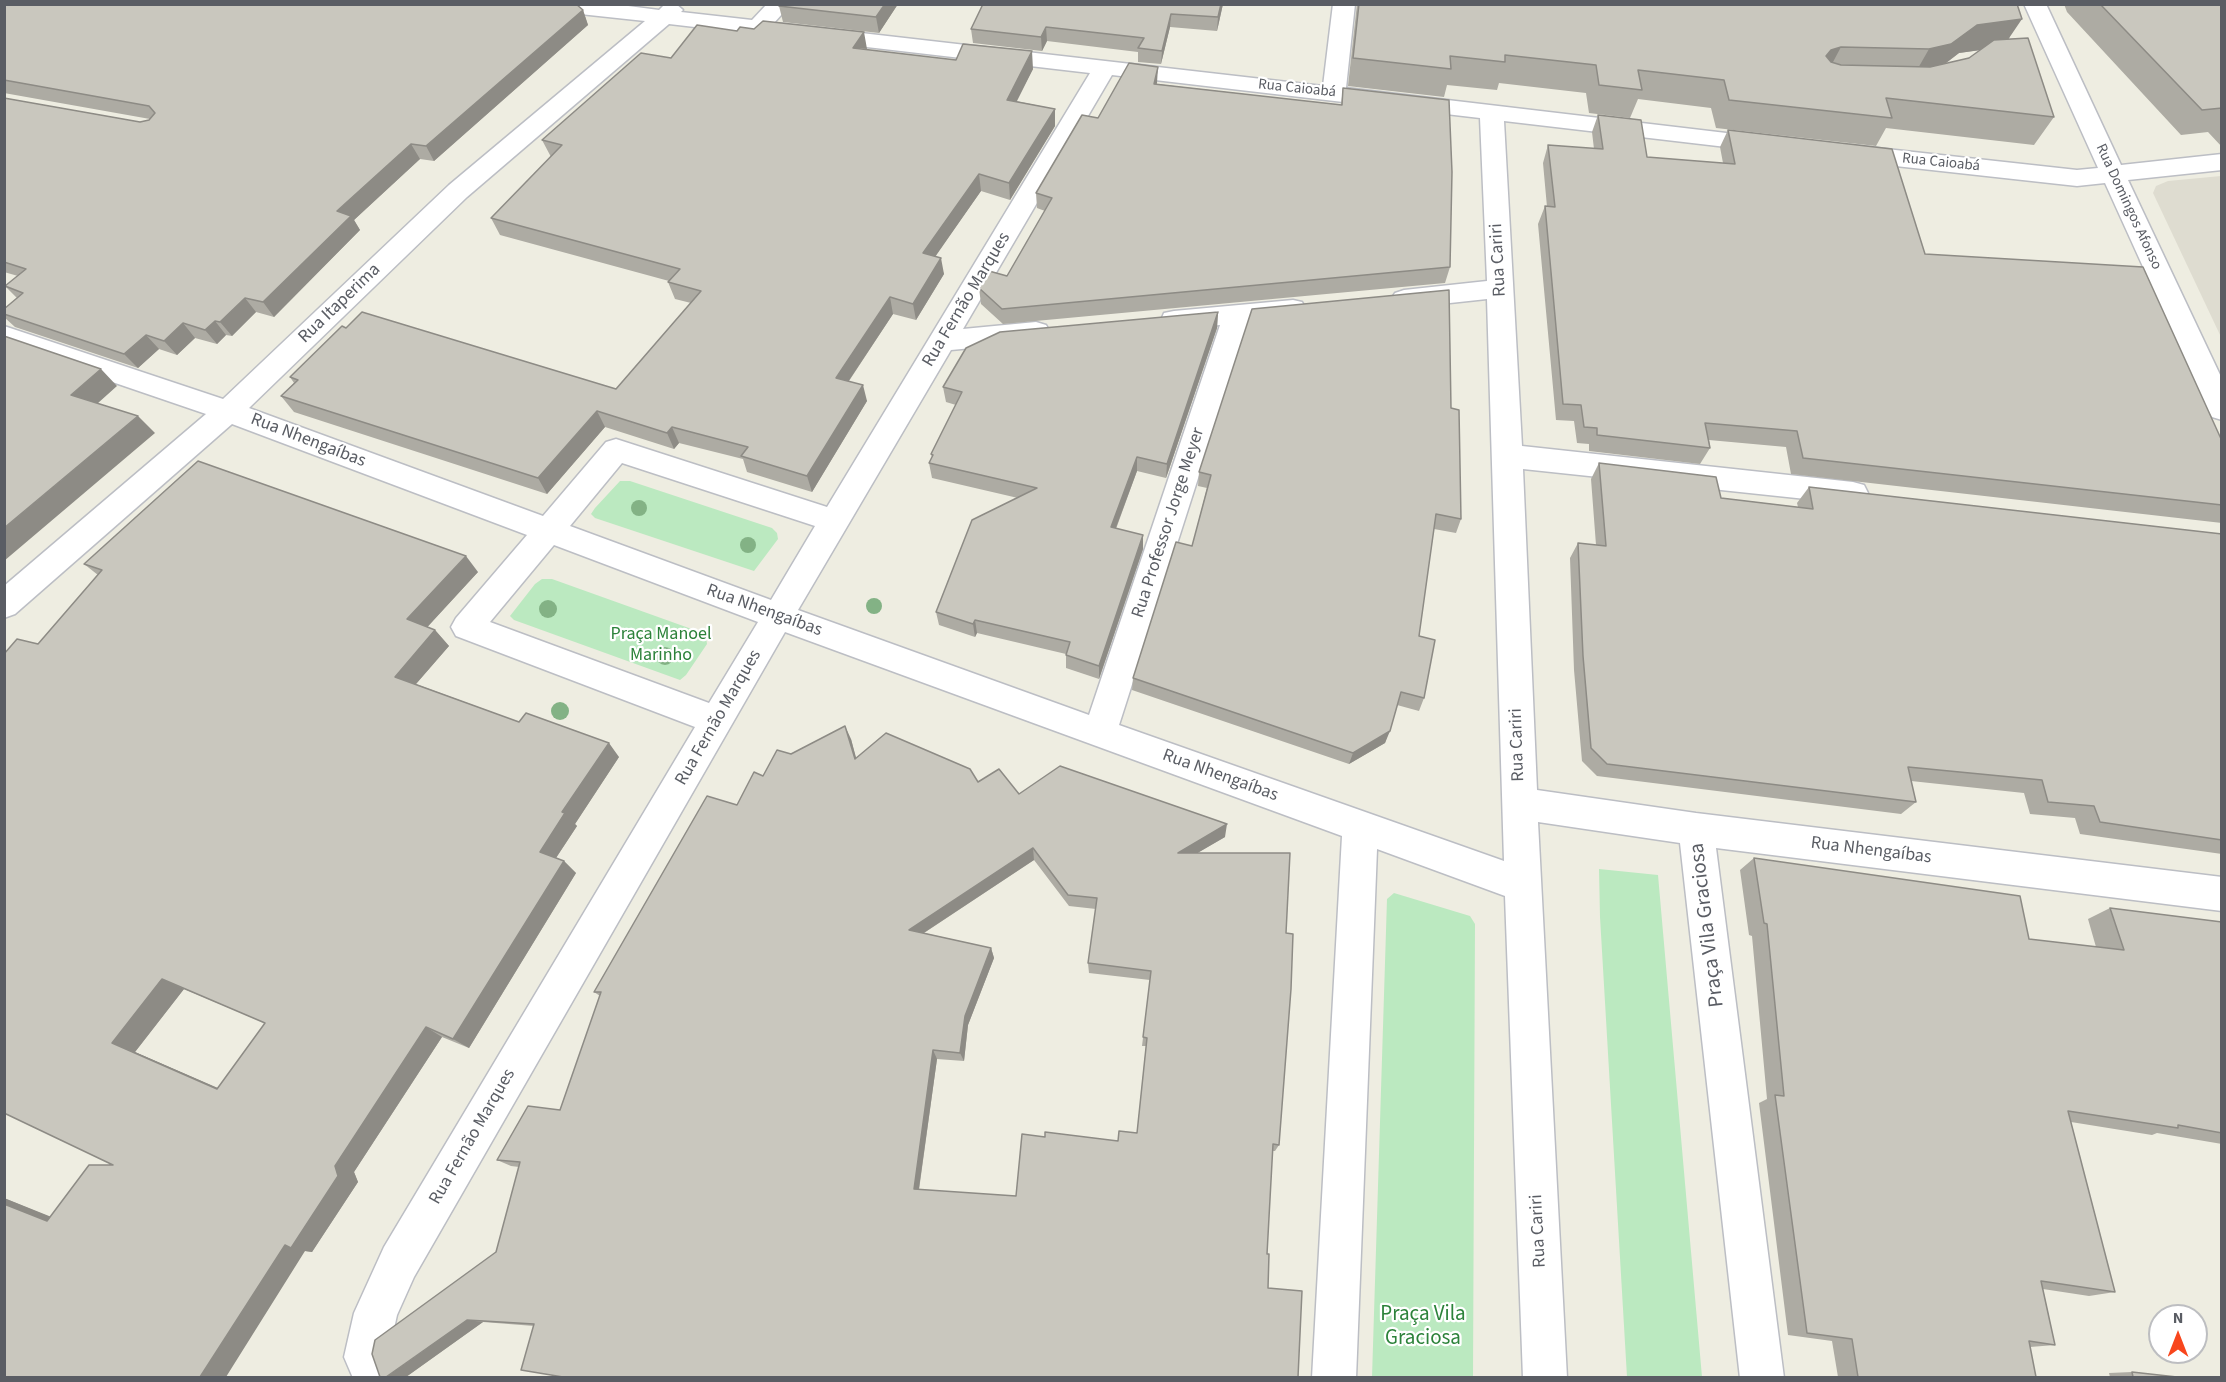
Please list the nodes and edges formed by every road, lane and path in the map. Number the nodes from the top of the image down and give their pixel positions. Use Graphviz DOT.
graph roads {
  1 [pos="552,4"];
  2 [pos="780,4"];
  3 [pos="1344,4"];
  4 [pos="2035,4"];
  5 [pos="670,11"];
  6 [pos="756,29"];
  7 [pos="2033,57"];
  8 [pos="2061,61"];
  9 [pos="1104,69"];
  10 [pos="1334,93"];
  11 [pos="1492,113"];
  12 [pos="1788,146"];
  13 [pos="1823,150"];
  14 [pos="2222,162"];
  15 [pos="2114,175"];
  16 [pos="1501,290"];
  17 [pos="1375,302"];
  18 [pos="1317,307"];
  19 [pos="1237,315"];
  20 [pos="1155,322"];
  21 [pos="1060,330"];
  22 [pos="4,335"];
  23 [pos="943,341"];
  24 [pos="2222,410"];
  25 [pos="228,411"];
  26 [pos="1508,456"];
  27 [pos="1886,497"];
  28 [pos="835,521"];
  29 [pos="548,531"];
  30 [pos="4,605"];
  31 [pos="778,616"];
  32 [pos="717,721"];
  33 [pos="1100,732"];
  34 [pos="1520,803"];
  35 [pos="1360,828"];
  36 [pos="1696,829"];
  37 [pos="1523,885"];
  38 [pos="2222,894"];
  39 [pos="375,1377"];
  40 [pos="1334,1377"];
  41 [pos="1545,1377"];
  42 [pos="1762,1377"];
  1 -- 5 [label="street, Rua Caioabá"];
  2 -- 6 [label="street"];
  3 -- 10 [label="street"];
  4 -- 8 [label="street, Rua Domingos Afonso"];
  5 -- 6 [label="street, Rua Caioabá"];
  5 -- 25 [label="street, Rua Itaperima"];
  6 -- 9 [label="street, Rua Caioabá"];
  7 -- 8 [label="street"];
  8 -- 15 [label="street, Rua Domingos Afonso"];
  9 -- 10 [label="street, Rua Caioabá"];
  9 -- 23 [label="street, Rua Fernão Marques"];
  10 -- 11 [label="street, Rua Caioabá"];
  11 -- 12 [label="street, Rua Caioabá"];
  11 -- 16 [label="street, Rua Cariri"];
  13 -- 15 [label="street, Rua Caioabá"];
  14 -- 15 [label="street, Rua Caioabá"];
  15 -- 24 [label="street, Rua Domingos Afonso"];
  16 -- 17 [label="street"];
  16 -- 26 [label="street, Rua Cariri"];
  18 -- 19 [label="street"];
  19 -- 20 [label="street"];
  19 -- 33 [label="street, Rua Professor Jorge Meyer"];
  21 -- 23 [label="street"];
  22 -- 25 [label="street, Rua Nhengaíbas"];
  23 -- 28 [label="street, Rua Fernão Marques"];
  25 -- 29 [label="street, Rua Nhengaíbas"];
  25 -- 30 [label="street, Rua Itaperima"];
  26 -- 27 [label="street"];
  26 -- 34 [label="street, Rua Cariri"];
  28 -- 29 [label="street"];
  28 -- 31 [label="street, Rua Fernão Marques"];
  29 -- 31 [label="street, Rua Nhengaíbas"];
  29 -- 32 [label="street"];
  31 -- 32 [label="street, Rua Fernão Marques"];
  31 -- 33 [label="street, Rua Nhengaíbas"];
  32 -- 39 [label="street, Rua Fernão Marques"];
  33 -- 35 [label="street, Rua Nhengaíbas"];
  34 -- 36 [label="street, Rua Nhengaíbas"];
  34 -- 37 [label="street, Rua Cariri"];
  35 -- 37 [label="street, Rua Nhengaíbas"];
  35 -- 40 [label="street"];
  36 -- 38 [label="street, Rua Nhengaíbas"];
  36 -- 42 [label="street, Praça Vila Graciosa"];
  37 -- 41 [label="street, Rua Cariri"];
}
